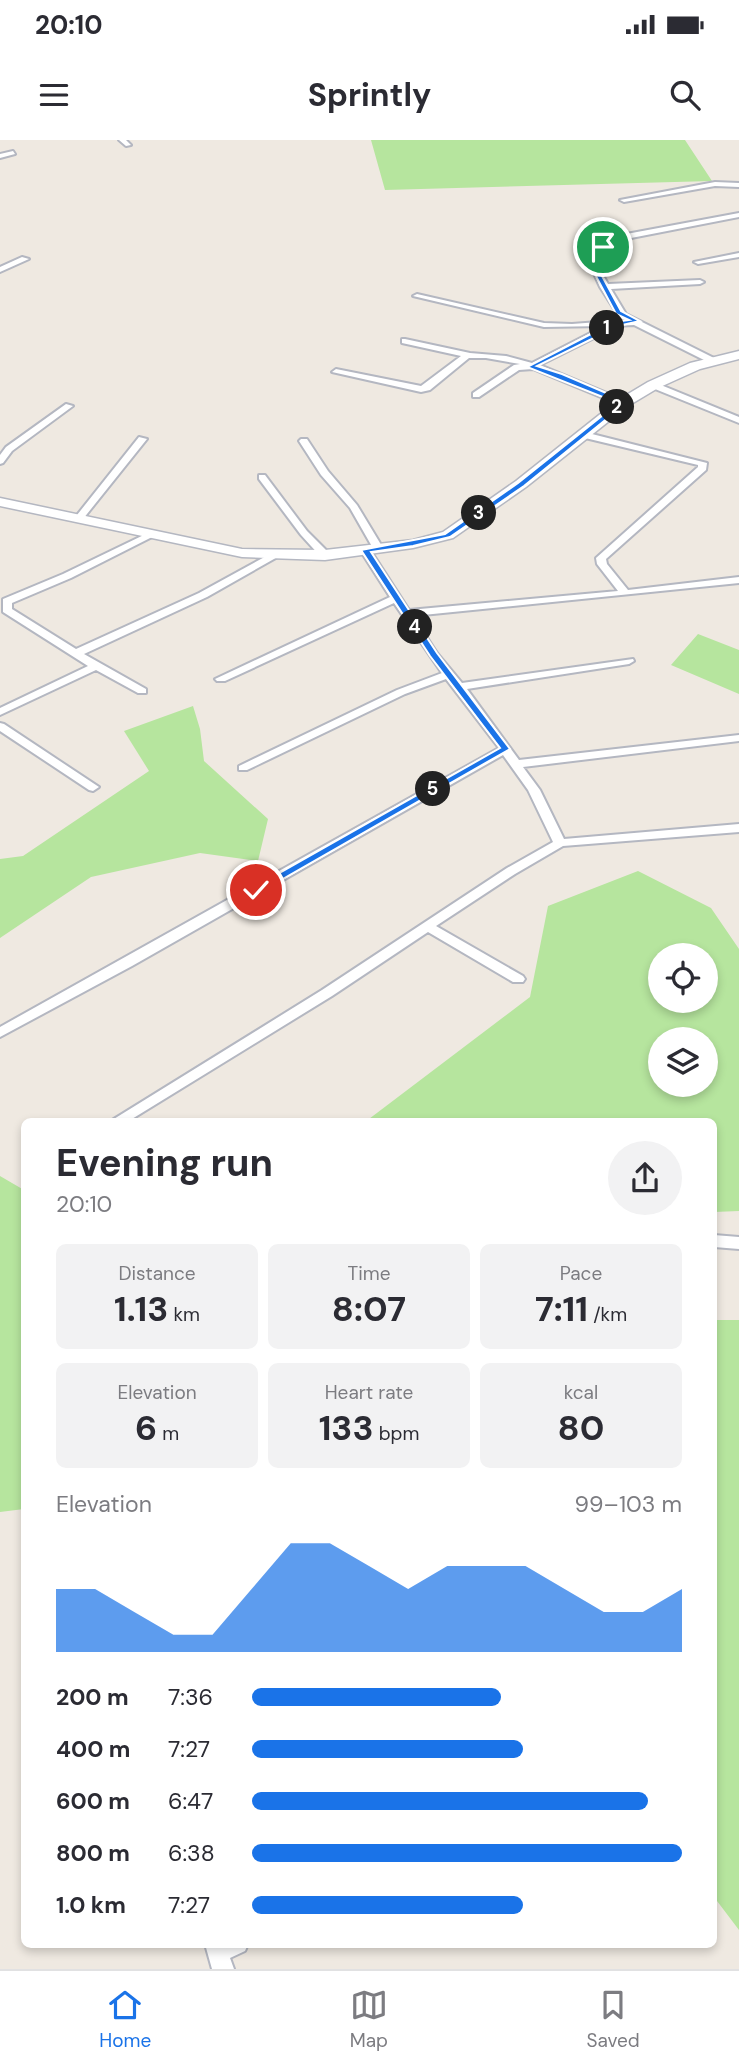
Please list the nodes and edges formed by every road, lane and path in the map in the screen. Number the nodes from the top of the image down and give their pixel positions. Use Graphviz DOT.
graph roads {
  1 [pos="13,153"];
  2 [pos="0,156"];
  3 [pos="739,186"];
  4 [pos="624,200"];
  5 [pos="739,215"];
  6 [pos="739,255"];
  7 [pos="26,259"];
  8 [pos="698,262"];
  9 [pos="0,270"];
  10 [pos="701,282"];
  11 [pos="604,287"];
  12 [pos="417,296"];
  13 [pos="636,321"];
  14 [pos="616,324"];
  15 [pos="405,341"];
  16 [pos="470,355"];
  17 [pos="738,356"];
  18 [pos="713,360"];
  19 [pos="530,367"];
  20 [pos="336,372"];
  21 [pos="653,385"];
  22 [pos="476,395"];
  23 [pos="623,403"];
  24 [pos="69,406"];
  25 [pos="739,421"];
  26 [pos="584,435"];
  27 [pos="142,439"];
  28 [pos="304,441"];
  29 [pos="0,461"];
  30 [pos="262,477"];
  31 [pos="0,502"];
  32 [pos="80,517"];
  33 [pos="153,534"];
  34 [pos="372,549"];
  35 [pos="276,555"];
  36 [pos="325,555"];
  37 [pos="739,580"];
  38 [pos="625,593"];
  39 [pos="397,598"];
  40 [pos="406,613"];
  41 [pos="76,653"];
  42 [pos="629,661"];
  43 [pos="96,666"];
  44 [pos="449,674"];
  45 [pos="221,679"];
  46 [pos="460,687"];
  47 [pos="142,691"];
  48 [pos="0,712"];
  49 [pos="0,726"];
  50 [pos="739,738"];
  51 [pos="505,749"];
  52 [pos="516,764"];
  53 [pos="243,768"];
  54 [pos="93,787"];
  55 [pos="739,828"];
  56 [pos="560,843"];
  57 [pos="428,927"];
  58 [pos="518,979"];
  59 [pos="0,1033"];
  60 [pos="123,1118"];
  61 [pos="717,1241"];
  62 [pos="739,1243"];
  1 -- 2 [label="street"];
  3 -- 4 [label="street"];
  5 -- 11 [label="street"];
  6 -- 8 [label="street"];
  7 -- 9 [label="street"];
  10 -- 11 [label="street"];
  11 -- 13 [label="street"];
  12 -- 14 [label="street"];
  13 -- 14 [label="street"];
  13 -- 18 [label="street"];
  14 -- 19 [label="street"];
  15 -- 16 [label="street"];
  16 -- 19 [label="street"];
  16 -- 20 [label="street"];
  17 -- 18 [label="street"];
  18 -- 21 [label="street"];
  19 -- 22 [label="street"];
  19 -- 23 [label="street"];
  21 -- 23 [label="street"];
  21 -- 25 [label="street"];
  23 -- 26 [label="street"];
  24 -- 29 [label="street"];
  26 -- 34 [label="street"];
  26 -- 38 [label="street"];
  27 -- 32 [label="street"];
  28 -- 34 [label="street"];
  30 -- 36 [label="street"];
  31 -- 32 [label="street"];
  32 -- 33 [label="street"];
  33 -- 35 [label="street"];
  33 -- 41 [label="street"];
  34 -- 36 [label="street"];
  34 -- 39 [label="street"];
  35 -- 36 [label="street"];
  35 -- 41 [label="street"];
  37 -- 38 [label="street"];
  38 -- 40 [label="street"];
  39 -- 40 [label="street"];
  39 -- 45 [label="street"];
  40 -- 44 [label="street"];
  41 -- 43 [label="street"];
  42 -- 46 [label="street"];
  43 -- 47 [label="street"];
  43 -- 48 [label="street"];
  44 -- 46 [label="street"];
  44 -- 53 [label="street"];
  46 -- 51 [label="street"];
  49 -- 54 [label="street"];
  50 -- 52 [label="street"];
  51 -- 52 [label="street"];
  51 -- 59 [label="street"];
  52 -- 56 [label="street"];
  55 -- 56 [label="street"];
  56 -- 57 [label="street"];
  57 -- 58 [label="street"];
  57 -- 60 [label="street"];
  61 -- 62 [label="street"];
}
